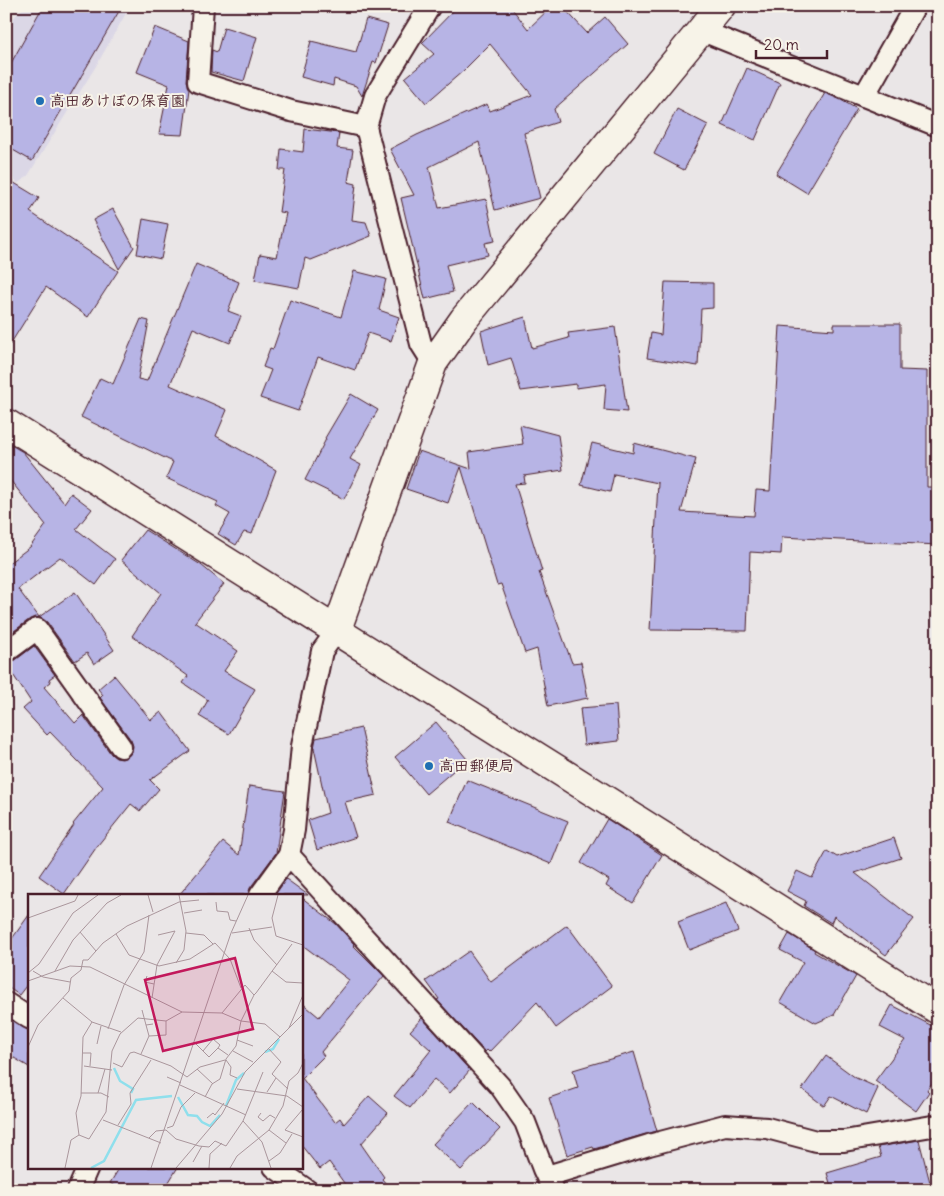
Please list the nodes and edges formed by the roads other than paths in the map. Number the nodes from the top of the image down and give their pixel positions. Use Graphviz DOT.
graph roads {
  1 [pos="203,6"];
  2 [pos="430,6"];
  3 [pos="720,6"];
  4 [pos="915,6"];
  5 [pos="700,30"];
  6 [pos="864,96"];
  7 [pos="938,126"];
  8 [pos="366,127"];
  9 [pos="433,363"];
  10 [pos="6,423"];
  11 [pos="336,632"];
  12 [pos="6,652"];
  13 [pos="121,747"];
  14 [pos="289,855"];
  15 [pos="261,894"];
  16 [pos="6,1003"];
  17 [pos="938,1010"];
  18 [pos="28,1017"];
  19 [pos="938,1126"];
  20 [pos="88,1168"];
  21 [pos="275,1168"];
  22 [pos="550,1183"];
  23 [pos="78,1190"];
  24 [pos="307,1190"];
  1 -- 8 [label="street"];
  2 -- 8 [label="street"];
  3 -- 5 [label="street"];
  4 -- 6 [label="street"];
  5 -- 6 [label="street"];
  5 -- 9 [label="street"];
  6 -- 7 [label="street"];
  8 -- 9 [label="street"];
  9 -- 11 [label="street"];
  10 -- 11 [label="street"];
  11 -- 14 [label="street"];
  11 -- 17 [label="street"];
  12 -- 13 [label="street"];
  14 -- 15 [label="street"];
  14 -- 22 [label="street"];
  16 -- 18 [label="street"];
  19 -- 22 [label="street"];
  20 -- 23 [label="street"];
  21 -- 24 [label="street"];
}
